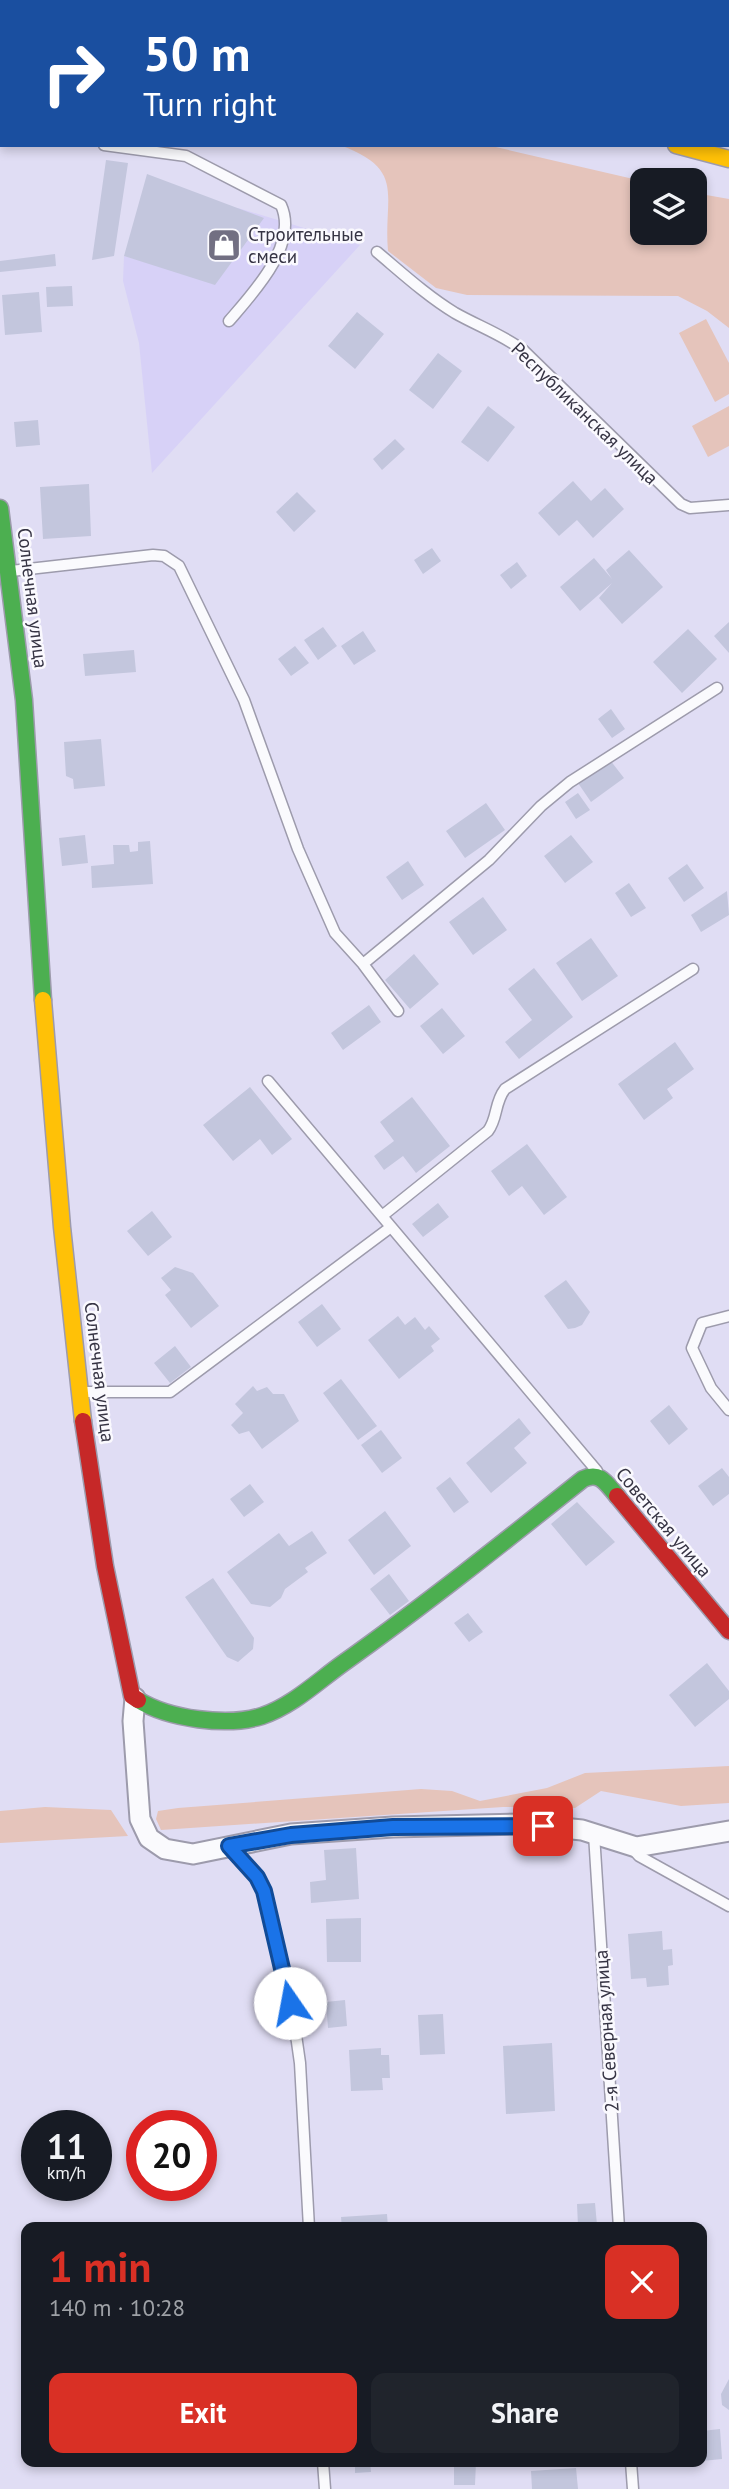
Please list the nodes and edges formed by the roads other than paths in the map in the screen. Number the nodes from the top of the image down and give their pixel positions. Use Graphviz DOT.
graph roads {
  1 [pos="119,147"];
  2 [pos="683,147"];
  3 [pos="729,159"];
  4 [pos="377,252"];
  5 [pos="229,321"];
  6 [pos="729,505"];
  7 [pos="0,508"];
  8 [pos="11,571"];
  9 [pos="717,688"];
  10 [pos="363,964"];
  11 [pos="692,969"];
  12 [pos="398,1011"];
  13 [pos="268,1081"];
  14 [pos="382,1216"];
  15 [pos="391,1227"];
  16 [pos="729,1316"];
  17 [pos="81,1392"];
  18 [pos="729,1410"];
  19 [pos="597,1476"];
  20 [pos="729,1631"];
  21 [pos="135,1698"];
  22 [pos="729,1831"];
  23 [pos="594,1834"];
  24 [pos="229,1846"];
  25 [pos="630,1846"];
  26 [pos="729,1906"];
  27 [pos="309,2222"];
  28 [pos="619,2222"];
  29 [pos="323,2467"];
  30 [pos="631,2467"];
  31 [pos="325,2489"];
  32 [pos="633,2489"];
  1 -- 5 [label="lane"];
  2 -- 3 [label="street"];
  4 -- 6 [label="lane, Республиканская улица"];
  7 -- 8 [label="street, Солнечная улица"];
  8 -- 10 [label="lane"];
  8 -- 17 [label="street, Солнечная улица"];
  9 -- 10 [label="lane"];
  10 -- 12 [label="lane"];
  11 -- 14 [label="lane"];
  13 -- 14 [label="lane"];
  14 -- 15 [label="lane"];
  15 -- 17 [label="lane"];
  15 -- 19 [label="lane"];
  16 -- 18 [label="lane"];
  17 -- 21 [label="street, Солнечная улица"];
  19 -- 20 [label="street, Советская улица"];
  19 -- 21 [label="street"];
  21 -- 24 [label="street"];
  22 -- 25 [label="street"];
  23 -- 24 [label="street"];
  23 -- 25 [label="street"];
  23 -- 28 [label="lane, 2-я Северная улица"];
  24 -- 27 [label="lane"];
  25 -- 26 [label="lane"];
  29 -- 31 [label="lane"];
  30 -- 32 [label="lane"];
}
